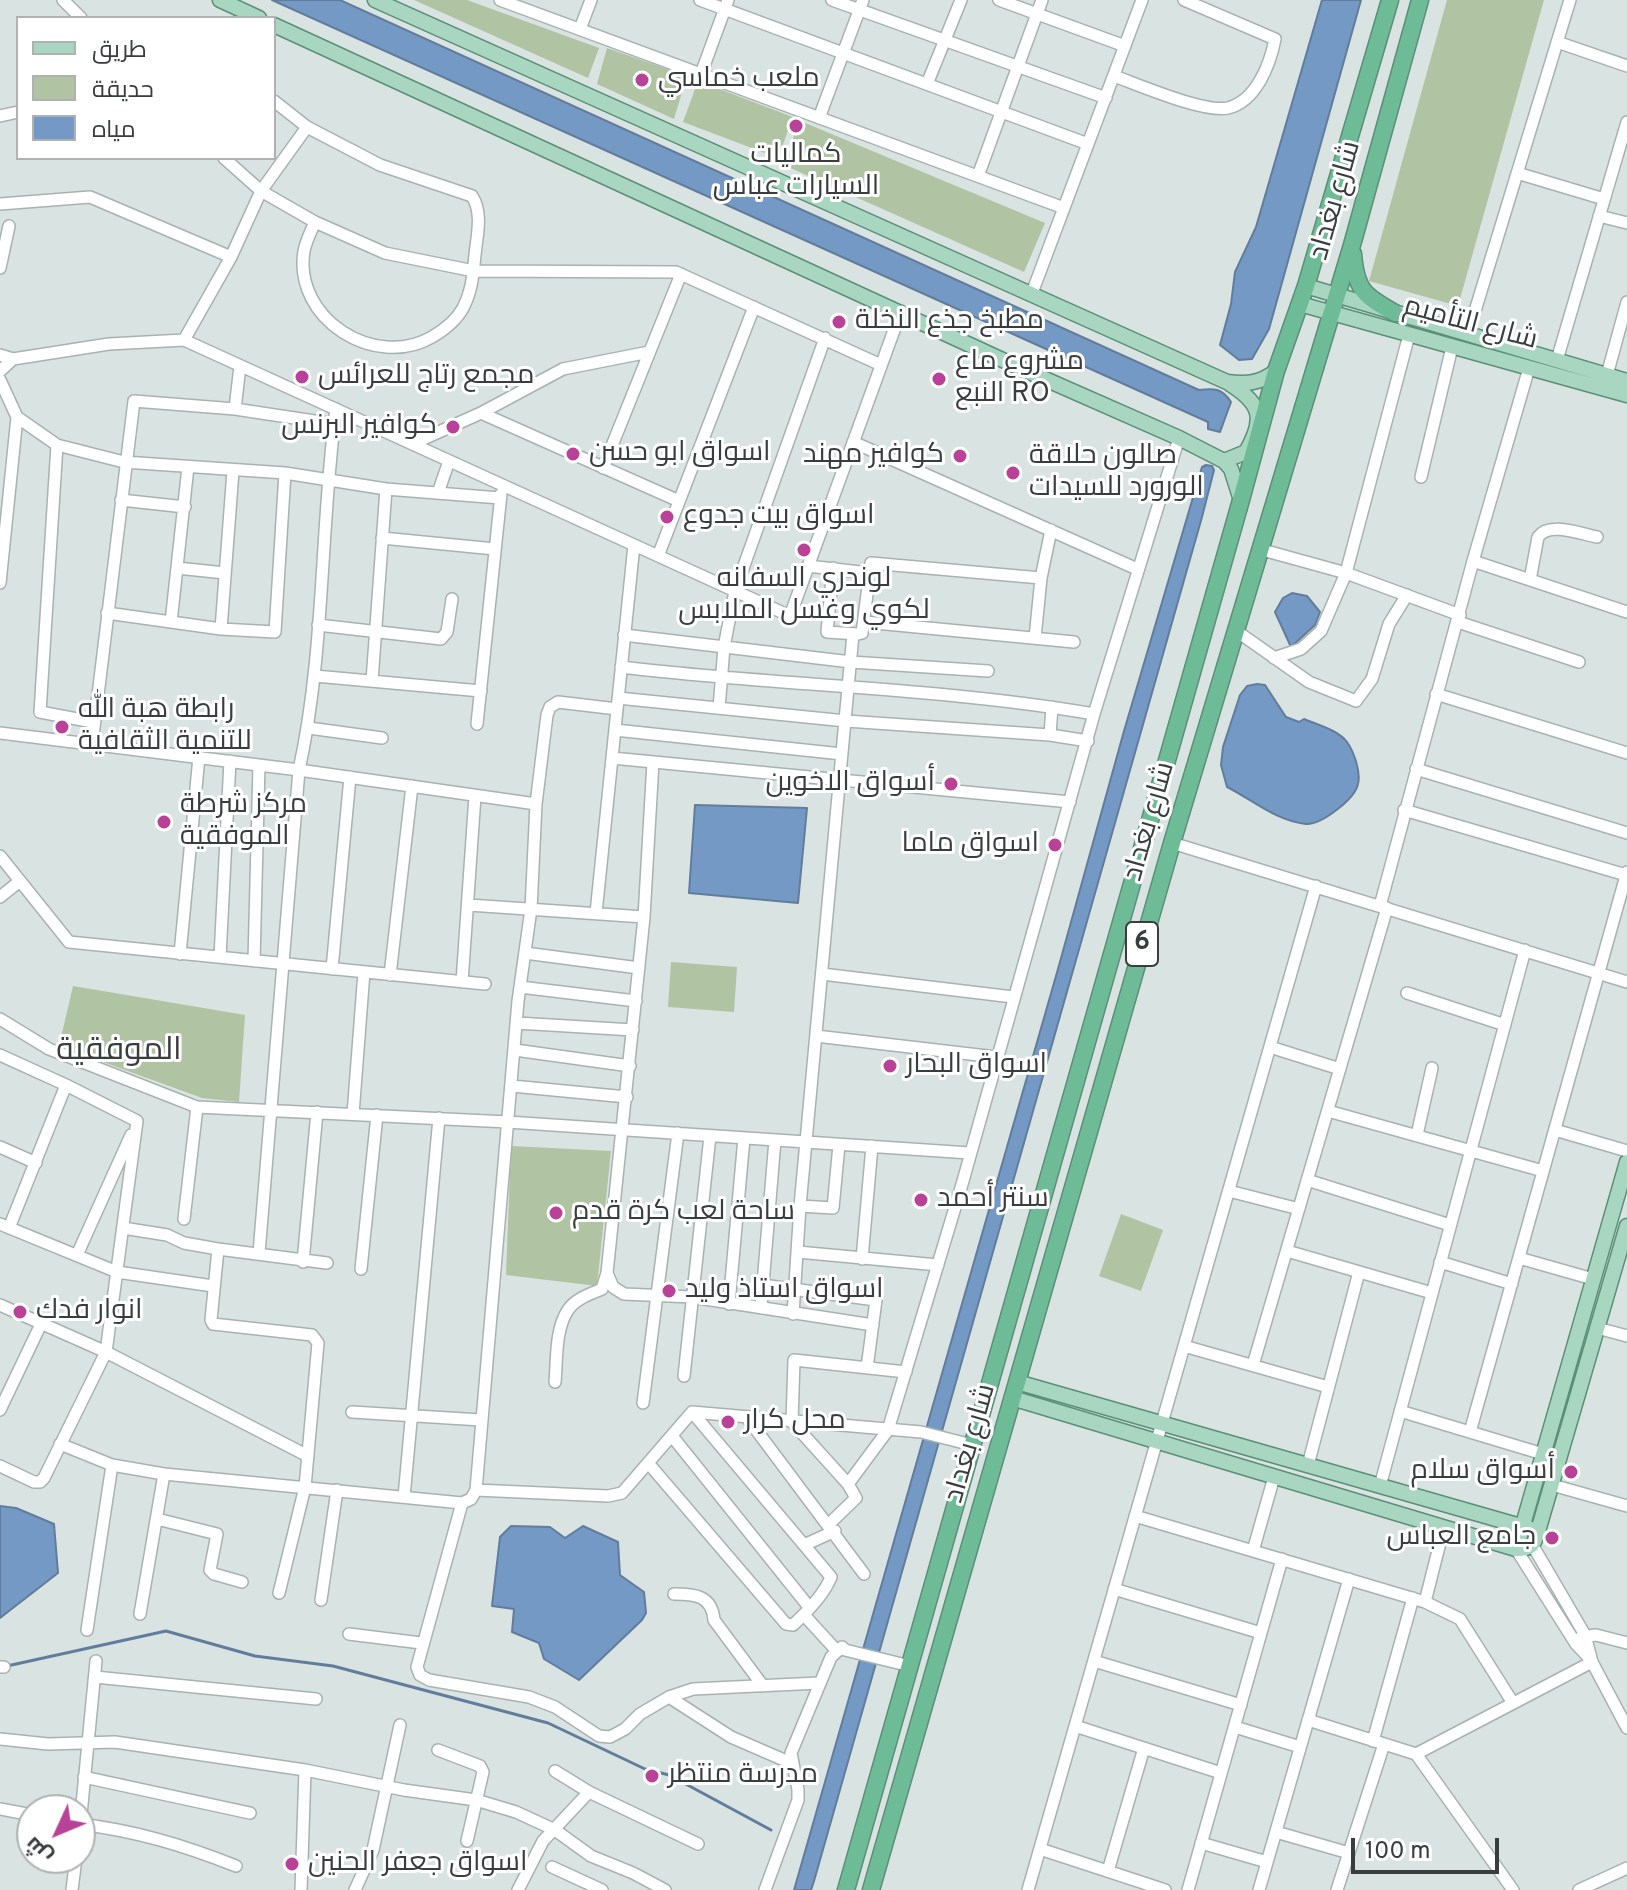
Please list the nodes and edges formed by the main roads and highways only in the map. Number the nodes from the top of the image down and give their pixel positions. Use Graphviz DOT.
graph roads {
  1 [pos="220,0"];
  2 [pos="375,0"];
  3 [pos="1390,0"];
  4 [pos="1420,0"];
  5 [pos="255,16"];
  6 [pos="276,26"];
  7 [pos="1352,245"];
  8 [pos="1306,286"];
  9 [pos="1336,295"];
  10 [pos="1300,304"];
  11 [pos="1395,313"];
  12 [pos="1330,314"];
  13 [pos="1276,371"];
  14 [pos="1627,381"];
  15 [pos="1227,382"];
  16 [pos="1627,395"];
  17 [pos="1224,461"];
  18 [pos="1241,500"];
  19 [pos="1627,1162"];
  20 [pos="1627,1226"];
  21 [pos="1623,1258"];
  22 [pos="1014,1390"];
  23 [pos="1522,1527"];
  24 [pos="1538,1531"];
  25 [pos="1516,1549"];
  26 [pos="846,1890"];
  27 [pos="871,1890"];
  1 -- 5 [label="main road"];
  2 -- 15 [label="main road"];
  3 -- 8 [label="highway, شارع بغداد / 6"];
  4 -- 7 [label="highway, شارع بغداد / 6"];
  6 -- 17 [label="main road"];
  7 -- 9 [label="highway, شارع بغداد / 6"];
  7 -- 11 [label="highway"];
  8 -- 9 [label="main road, شارع التأميم"];
  8 -- 10 [label="highway, شارع بغداد / 6"];
  9 -- 11 [label="main road, شارع التأميم"];
  9 -- 12 [label="highway, شارع بغداد / 6"];
  10 -- 12 [label="main road, شارع التأميم"];
  10 -- 13 [label="highway, شارع بغداد / 6"];
  11 -- 14 [label="main road, شارع التأميم"];
  12 -- 16 [label="main road, شارع التأميم"];
  12 -- 22 [label="highway, شارع بغداد / 6"];
  13 -- 15 [label="main road"];
  13 -- 18 [label="highway, شارع بغداد / 6"];
  15 -- 17 [label="main road"];
  17 -- 18 [label="main road"];
  18 -- 26 [label="highway, شارع بغداد / 6"];
  19 -- 23 [label="main road"];
  20 -- 21 [label="main road"];
  21 -- 24 [label="main road"];
  22 -- 23 [label="main road"];
  22 -- 25 [label="main road"];
  22 -- 27 [label="highway, شارع بغداد / 6"];
  23 -- 24 [label="main road"];
  23 -- 25 [label="main road"];
  24 -- 25 [label="main road"];
}
